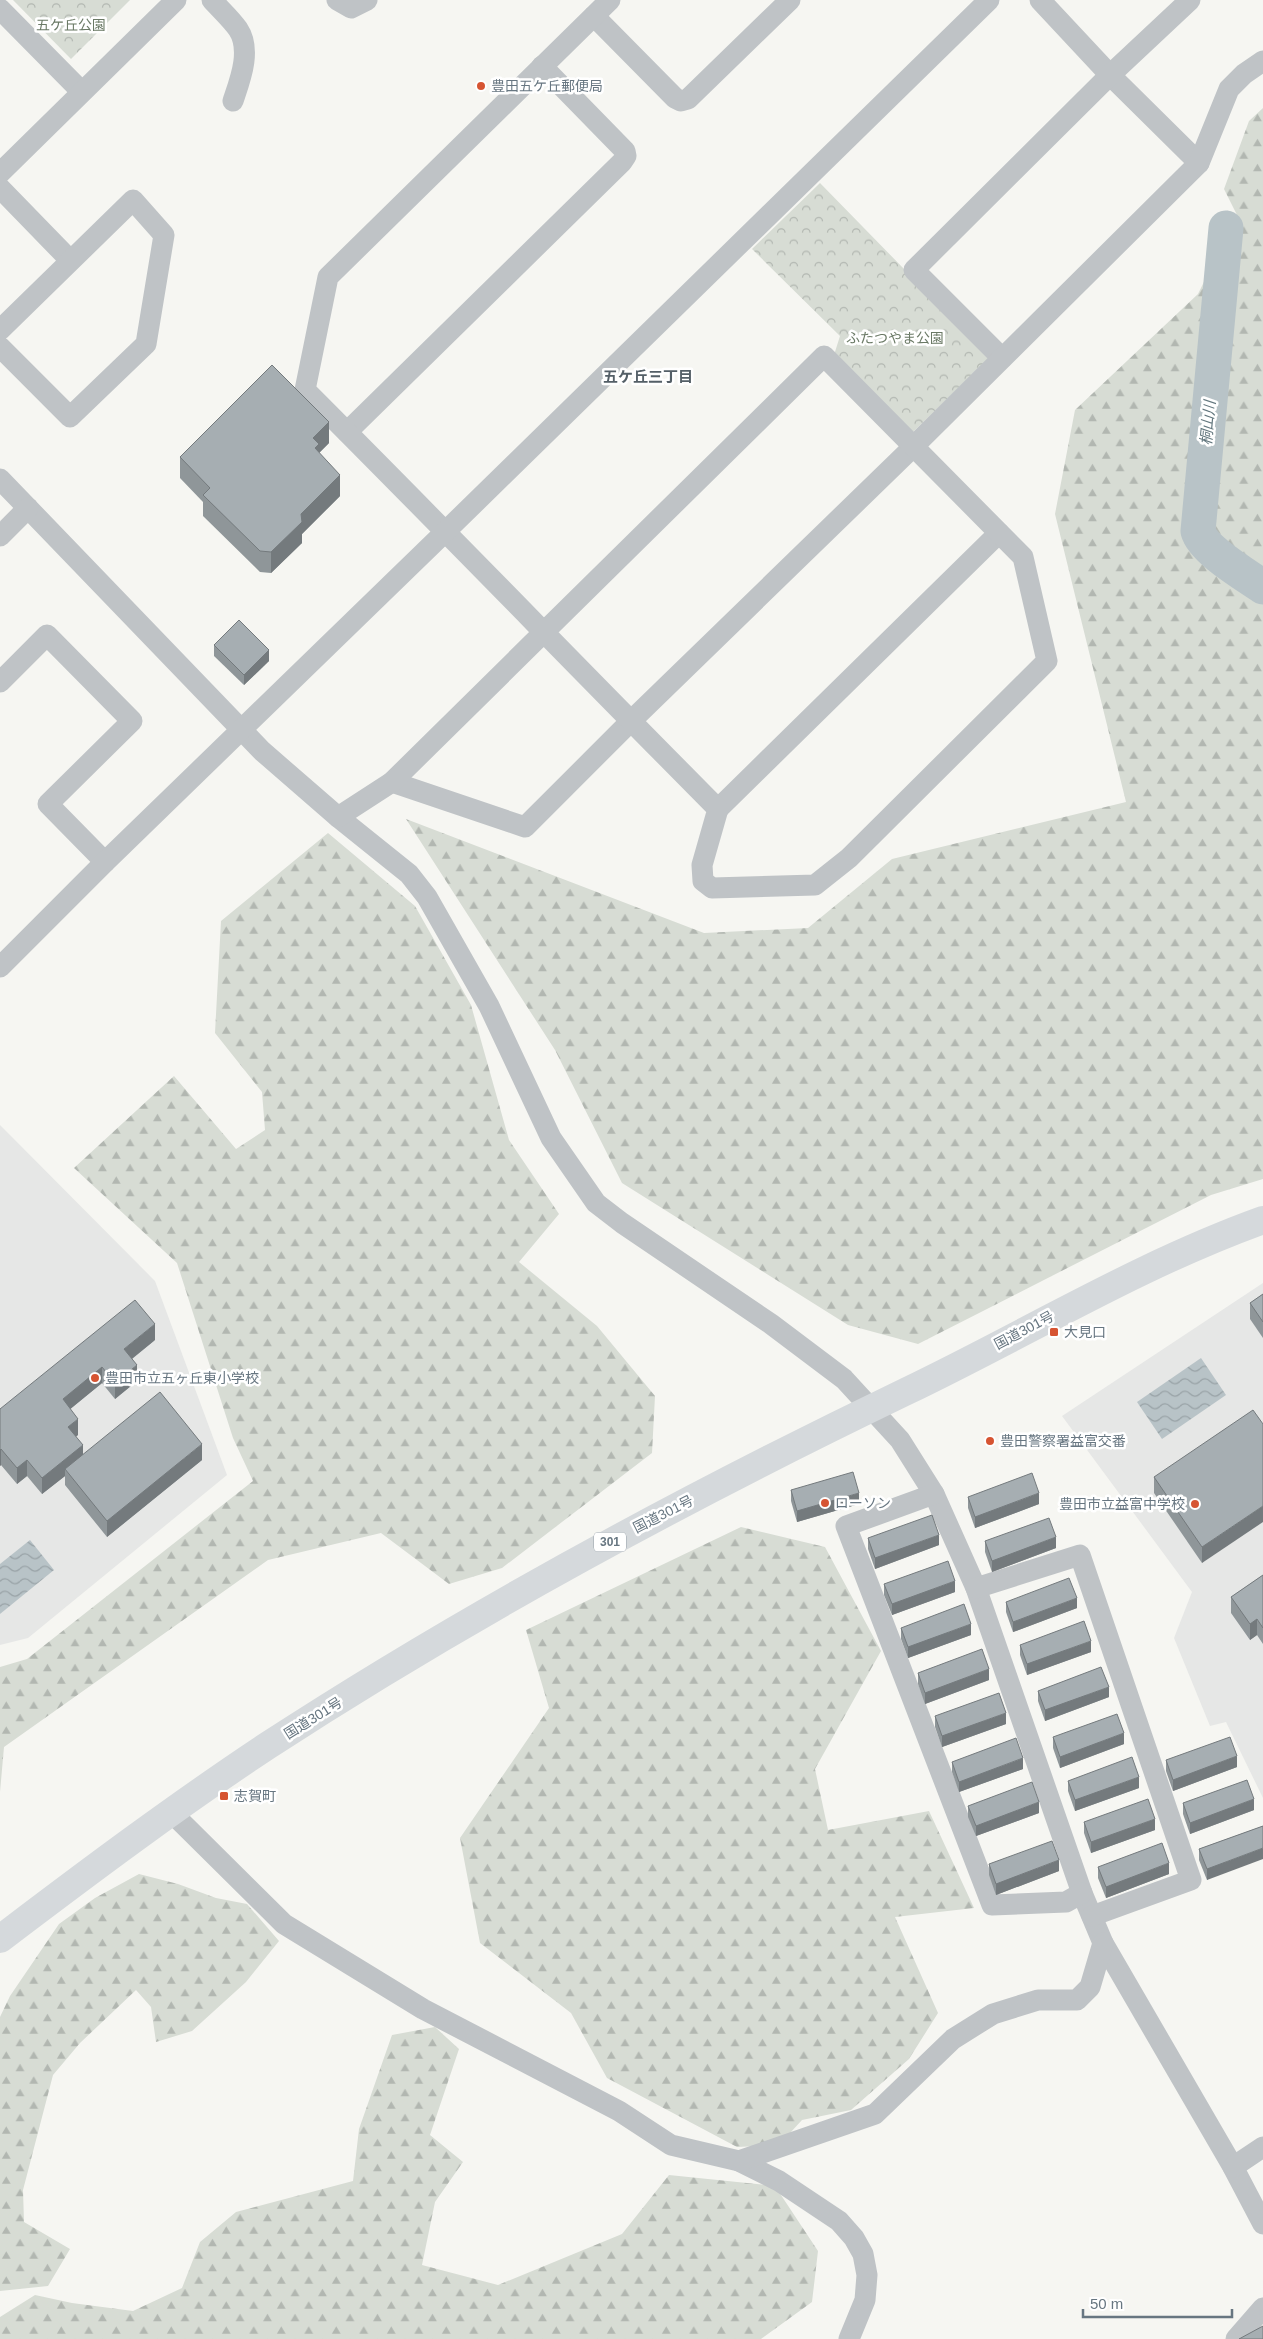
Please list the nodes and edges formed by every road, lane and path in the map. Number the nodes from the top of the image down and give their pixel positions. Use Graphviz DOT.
graph roads {
  1 [pos="176,0"];
  2 [pos="212,0"];
  3 [pos="337,0"];
  4 [pos="367,0"];
  5 [pos="610,0"];
  6 [pos="790,0"];
  7 [pos="989,0"];
  8 [pos="1040,0"];
  9 [pos="1190,0"];
  10 [pos="0,9"];
  11 [pos="594,16"];
  12 [pos="1263,62"];
  13 [pos="542,66"];
  14 [pos="1110,74"];
  15 [pos="81,91"];
  16 [pos="233,101"];
  17 [pos="1199,163"];
  18 [pos="0,173"];
  19 [pos="0,188"];
  20 [pos="70,260"];
  21 [pos="0,330"];
  22 [pos="0,347"];
  23 [pos="1002,358"];
  24 [pos="347,432"];
  25 [pos="913,447"];
  26 [pos="0,479"];
  27 [pos="28,508"];
  28 [pos="446,532"];
  29 [pos="998,533"];
  30 [pos="0,536"];
  31 [pos="543,632"];
  32 [pos="0,682"];
  33 [pos="631,721"];
  34 [pos="242,729"];
  35 [pos="392,782"];
  36 [pos="718,809"];
  37 [pos="338,817"];
  38 [pos="105,862"];
  39 [pos="0,967"];
  40 [pos="1263,1220"];
  41 [pos="871,1408"];
  42 [pos="934,1494"];
  43 [pos="976,1588"];
  44 [pos="171,1812"];
  45 [pos="1082,1893"];
  46 [pos="1092,1916"];
  47 [pos="0,1939"];
  48 [pos="1103,1943"];
  49 [pos="1263,2147"];
  50 [pos="739,2161"];
  51 [pos="1233,2167"];
  52 [pos="1263,2224"];
  53 [pos="1263,2308"];
  54 [pos="850,2339"];
  55 [pos="1236,2339"];
  1 -- 15 [label="street"];
  2 -- 16 [label="street"];
  3 -- 4 [label="street"];
  5 -- 11 [label="street"];
  6 -- 11 [label="street"];
  7 -- 28 [label="street"];
  8 -- 14 [label="street"];
  9 -- 14 [label="street"];
  10 -- 15 [label="street"];
  11 -- 13 [label="street"];
  12 -- 17 [label="street"];
  13 -- 24 [label="street"];
  13 -- 24 [label="street"];
  14 -- 17 [label="street"];
  14 -- 23 [label="street"];
  15 -- 18 [label="street"];
  17 -- 23 [label="street"];
  19 -- 20 [label="street"];
  20 -- 21 [label="street"];
  20 -- 22 [label="street"];
  23 -- 25 [label="street"];
  24 -- 28 [label="street"];
  25 -- 29 [label="street"];
  25 -- 31 [label="street"];
  25 -- 33 [label="street"];
  26 -- 27 [label="street"];
  27 -- 30 [label="street"];
  27 -- 34 [label="street"];
  28 -- 31 [label="street"];
  28 -- 34 [label="street"];
  29 -- 36 [label="street"];
  29 -- 36 [label="street"];
  31 -- 33 [label="street"];
  31 -- 35 [label="street"];
  32 -- 38 [label="street"];
  33 -- 35 [label="street"];
  33 -- 36 [label="street"];
  34 -- 37 [label="street"];
  34 -- 38 [label="street"];
  35 -- 37 [label="street"];
  37 -- 41 [label="street"];
  38 -- 39 [label="street"];
  40 -- 41 [label="highway, 国道301号 / 301"];
  41 -- 42 [label="street"];
  41 -- 44 [label="highway, 国道301号 / 301"];
  42 -- 43 [label="street"];
  42 -- 45 [label="street"];
  43 -- 45 [label="street"];
  43 -- 46 [label="street"];
  44 -- 47 [label="highway, 国道301号 / 301"];
  44 -- 50 [label="street"];
  45 -- 46 [label="street"];
  46 -- 48 [label="street"];
  48 -- 50 [label="street"];
  48 -- 51 [label="street"];
  49 -- 51 [label="street"];
  50 -- 54 [label="street"];
  51 -- 52 [label="street"];
  53 -- 55 [label="street"];
}
